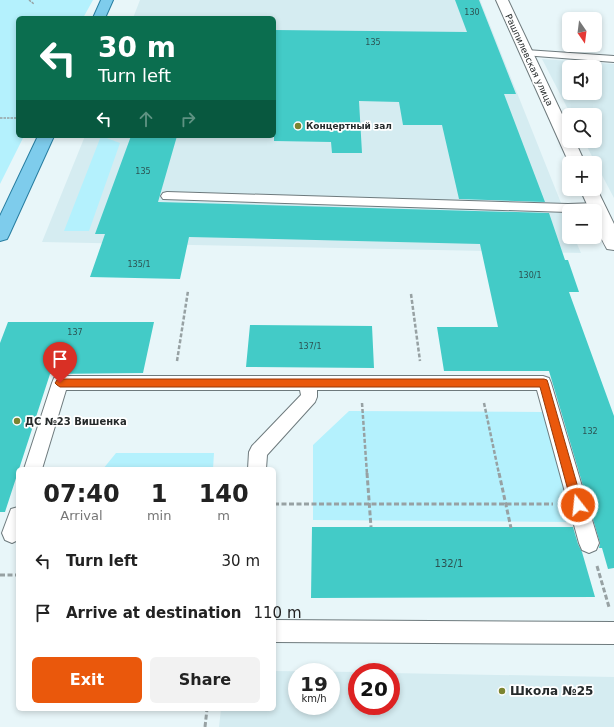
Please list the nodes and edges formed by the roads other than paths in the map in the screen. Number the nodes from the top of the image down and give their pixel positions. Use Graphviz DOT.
graph roads {
  1 [pos="107,0"];
  2 [pos="502,0"];
  3 [pos="100,16"];
  4 [pos="526,52"];
  5 [pos="614,58"];
  6 [pos="45,138"];
  7 [pos="574,156"];
  8 [pos="167,196"];
  9 [pos="562,208"];
  10 [pos="602,218"];
  11 [pos="0,235"];
  12 [pos="614,244"];
  13 [pos="308,383"];
  14 [pos="34,467"];
  15 [pos="257,467"];
  16 [pos="590,543"];
  17 [pos="276,631"];
  18 [pos="614,633"];
  1 -- 3 [label="main road"];
  2 -- 4 [label="street, Рашпилевская улица"];
  4 -- 5 [label="lane"];
  4 -- 7 [label="street, Рашпилевская улица"];
  6 -- 11 [label="main road"];
  8 -- 9 [label="lane"];
  10 -- 12 [label="street"];
  13 -- 14 [label="lane"];
  13 -- 15 [label="lane"];
  13 -- 16 [label="lane"];
  17 -- 18 [label="lane"];
}
